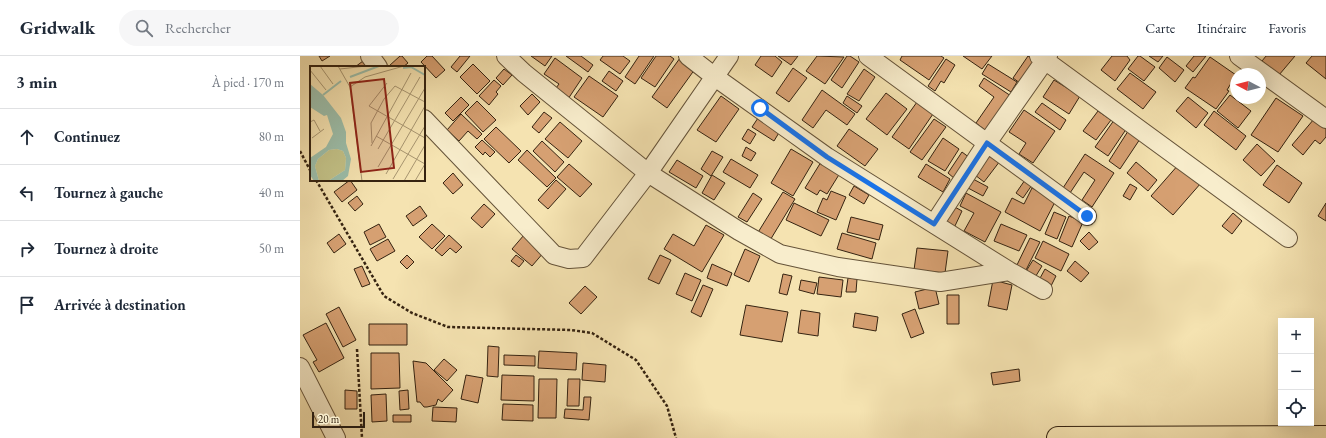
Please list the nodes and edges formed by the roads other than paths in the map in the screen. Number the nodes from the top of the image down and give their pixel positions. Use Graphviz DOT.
graph roads {
  1 [pos="370,56"];
  2 [pos="506,56"];
  3 [pos="688,56"];
  4 [pos="729,56"];
  5 [pos="868,56"];
  6 [pos="1239,56"];
  7 [pos="1044,58"];
  8 [pos="377,66"];
  9 [pos="714,77"];
  10 [pos="1326,119"];
  11 [pos="425,120"];
  12 [pos="987,143"];
  13 [pos="648,173"];
  14 [pos="1087,216"];
  15 [pos="934,224"];
  16 [pos="1288,238"];
  17 [pos="1009,271"];
  18 [pos="1043,290"];
  19 [pos="300,367"];
  20 [pos="1326,437"];
  21 [pos="336,438"];
  22 [pos="1058,438"];
  1 -- 8 [label="street"];
  2 -- 13 [label="street"];
  3 -- 9 [label="street"];
  4 -- 9 [label="street"];
  5 -- 12 [label="street"];
  6 -- 10 [label="street"];
  7 -- 12 [label="street"];
  7 -- 16 [label="street"];
  9 -- 13 [label="street"];
  9 -- 15 [label="street"];
  11 -- 13 [label="street"];
  12 -- 14 [label="street"];
  12 -- 15 [label="street"];
  13 -- 17 [label="street"];
  15 -- 17 [label="street"];
  17 -- 18 [label="street"];
  19 -- 21 [label="street"];
  20 -- 22 [label="main road"];
}
